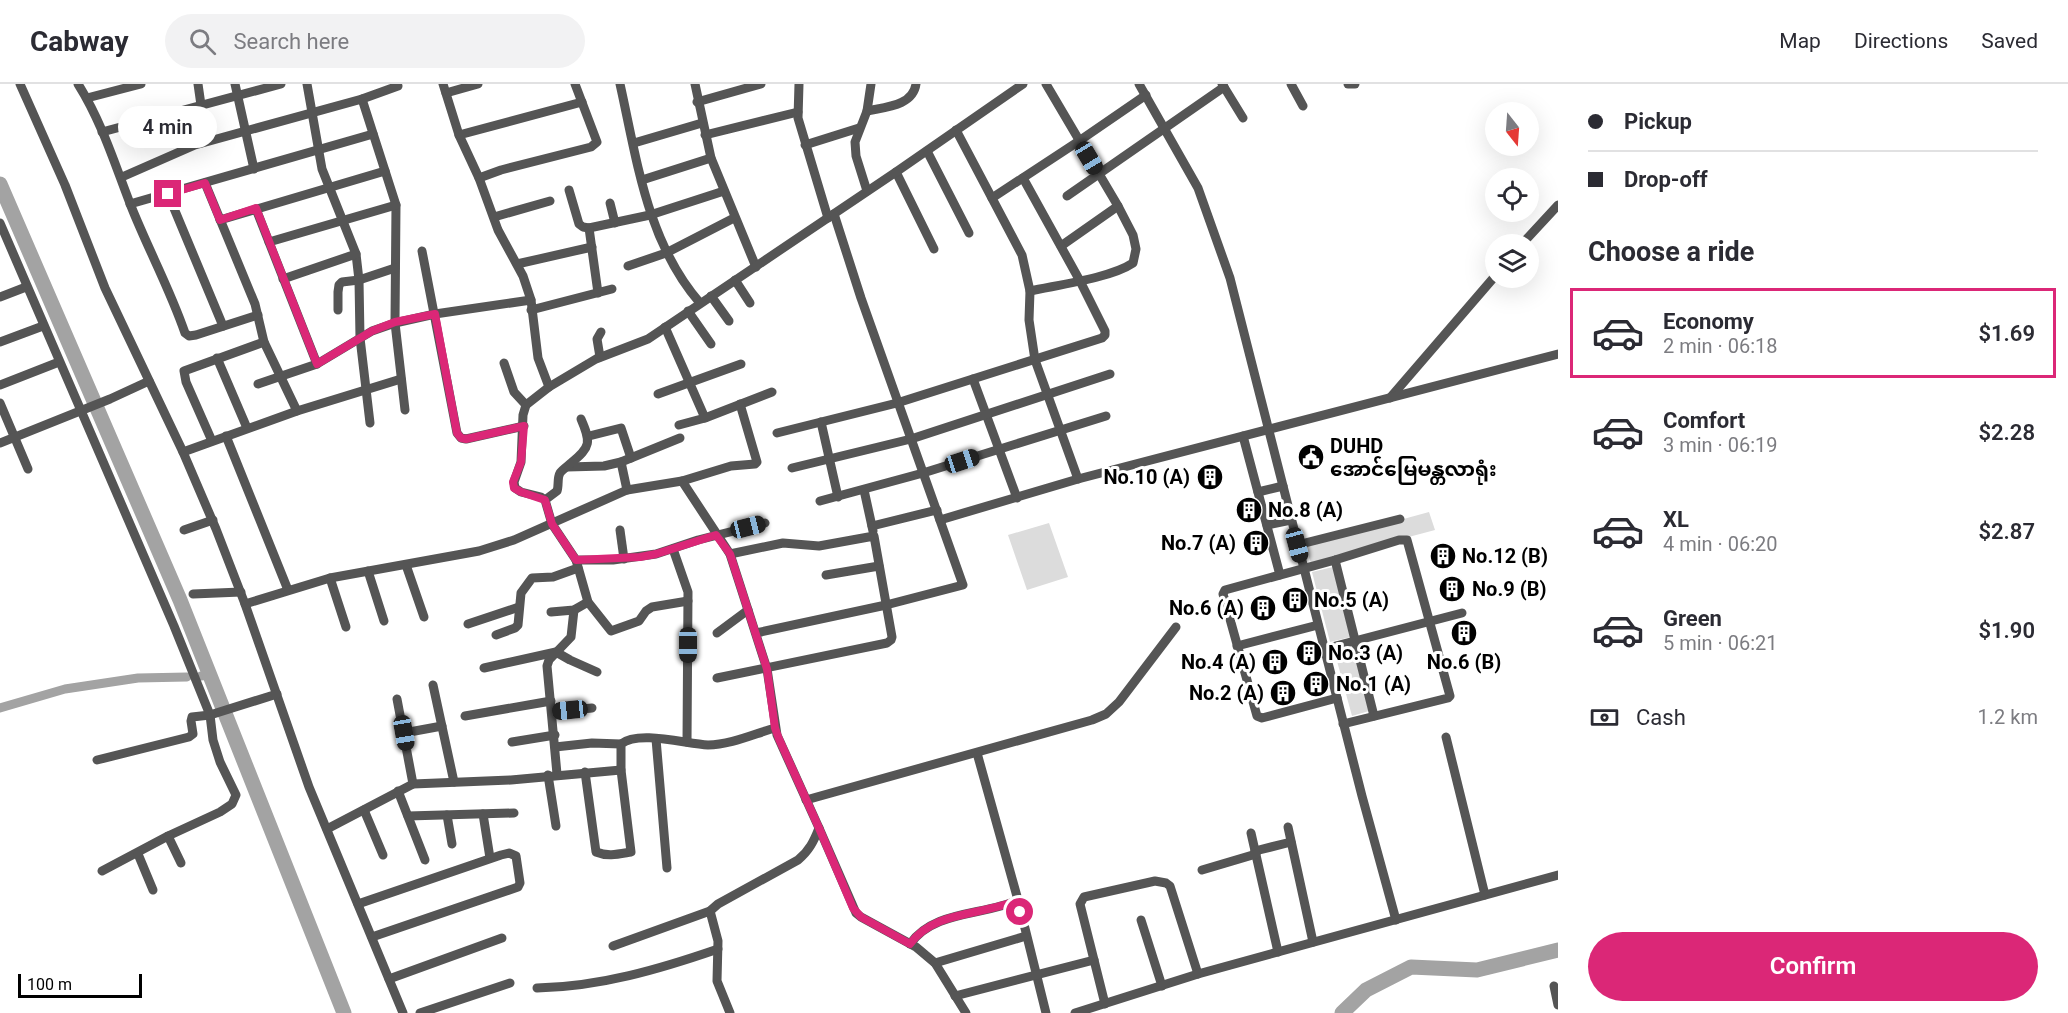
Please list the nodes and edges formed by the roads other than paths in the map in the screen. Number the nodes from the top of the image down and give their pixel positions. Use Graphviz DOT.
graph roads {
  1 [pos="20,84"];
  2 [pos="78,84"];
  3 [pos="141,84"];
  4 [pos="198,84"];
  5 [pos="235,84"];
  6 [pos="280,84"];
  7 [pos="307,84"];
  8 [pos="478,84"];
  9 [pos="575,84"];
  10 [pos="620,84"];
  11 [pos="695,84"];
  12 [pos="761,84"];
  13 [pos="799,84"];
  14 [pos="871,84"];
  15 [pos="916,84"];
  16 [pos="1046,84"];
  17 [pos="1139,84"];
  18 [pos="1291,84"];
  19 [pos="1348,84"];
  20 [pos="1355,84"];
  21 [pos="400,85"];
  22 [pos="1019,85"];
  23 [pos="1223,86"];
  24 [pos="444,88"];
  25 [pos="1146,95"];
  26 [pos="238,97"];
  27 [pos="87,98"];
  28 [pos="362,99"];
  29 [pos="582,102"];
  30 [pos="698,102"];
  31 [pos="201,105"];
  32 [pos="1303,106"];
  33 [pos="867,111"];
  34 [pos="312,112"];
  35 [pos="798,112"];
  36 [pos="1243,118"];
  37 [pos="702,123"];
  38 [pos="1166,128"];
  39 [pos="858,129"];
  40 [pos="956,130"];
  41 [pos="246,131"];
  42 [pos="102,132"];
  43 [pos="373,134"];
  44 [pos="459,135"];
  45 [pos="705,135"];
  46 [pos="1079,141"];
  47 [pos="634,143"];
  48 [pos="806,145"];
  49 [pos="318,150"];
  50 [pos="927,151"];
  51 [pos="711,158"];
  52 [pos="254,169"];
  53 [pos="386,171"];
  54 [pos="896,172"];
  55 [pos="1099,174"];
  56 [pos="122,177"];
  57 [pos="479,178"];
  58 [pos="1023,178"];
  59 [pos="642,180"];
  60 [pos="205,183"];
  61 [pos="329,186"];
  62 [pos="569,190"];
  63 [pos="724,190"];
  64 [pos="867,191"];
  65 [pos="168,194"];
  66 [pos="1067,196"];
  67 [pos="992,198"];
  68 [pos="550,201"];
  69 [pos="610,203"];
  70 [pos="130,204"];
  71 [pos="396,205"];
  72 [pos="1558,205"];
  73 [pos="1118,206"];
  74 [pos="256,208"];
  75 [pos="650,215"];
  76 [pos="831,216"];
  77 [pos="494,217"];
  78 [pos="734,218"];
  79 [pos="220,220"];
  80 [pos="344,220"];
  81 [pos="0,223"];
  82 [pos="615,223"];
  83 [pos="590,228"];
  84 [pos="969,233"];
  85 [pos="1531,234"];
  86 [pos="269,242"];
  87 [pos="1061,246"];
  88 [pos="592,247"];
  89 [pos="934,249"];
  90 [pos="11,251"];
  91 [pos="422,251"];
  92 [pos="666,253"];
  93 [pos="356,254"];
  94 [pos="0,255"];
  95 [pos="517,264"];
  96 [pos="628,266"];
  97 [pos="756,267"];
  98 [pos="394,268"];
  99 [pos="283,279"];
  100 [pos="359,280"];
  101 [pos="735,280"];
  102 [pos="1080,281"];
  103 [pos="26,287"];
  104 [pos="1485,288"];
  105 [pos="612,289"];
  106 [pos="1029,291"];
  107 [pos="598,293"];
  108 [pos="711,296"];
  109 [pos="0,297"];
  110 [pos="700,303"];
  111 [pos="750,303"];
  112 [pos="531,305"];
  113 [pos="338,310"];
  114 [pos="688,310"];
  115 [pos="435,314"];
  116 [pos="258,315"];
  117 [pos="729,321"];
  118 [pos="395,322"];
  119 [pos="43,326"];
  120 [pos="223,326"];
  121 [pos="665,327"];
  122 [pos="601,332"];
  123 [pos="360,338"];
  124 [pos="0,342"];
  125 [pos="264,342"];
  126 [pos="711,344"];
  127 [pos="1558,354"];
  128 [pos="600,357"];
  129 [pos="217,358"];
  130 [pos="1035,360"];
  131 [pos="59,362"];
  132 [pos="504,363"];
  133 [pos="317,364"];
  134 [pos="741,364"];
  135 [pos="1110,374"];
  136 [pos="282,377"];
  137 [pos="401,379"];
  138 [pos="974,379"];
  139 [pos="149,381"];
  140 [pos="690,383"];
  141 [pos="0,384"];
  142 [pos="258,384"];
  143 [pos="549,387"];
  144 [pos="366,391"];
  145 [pos="772,392"];
  146 [pos="658,394"];
  147 [pos="1048,395"];
  148 [pos="1390,398"];
  149 [pos="0,403"];
  150 [pos="897,403"];
  151 [pos="740,404"];
  152 [pos="526,405"];
  153 [pos="405,410"];
  154 [pos="80,411"];
  155 [pos="297,411"];
  156 [pos="986,414"];
  157 [pos="1106,416"];
  158 [pos="705,418"];
  159 [pos="581,419"];
  160 [pos="821,422"];
  161 [pos="370,423"];
  162 [pos="679,426"];
  163 [pos="247,428"];
  164 [pos="1060,429"];
  165 [pos="1268,429"];
  166 [pos="524,432"];
  167 [pos="777,433"];
  168 [pos="225,436"];
  169 [pos="588,436"];
  170 [pos="1243,436"];
  171 [pos="15,437"];
  172 [pos="680,438"];
  173 [pos="910,439"];
  174 [pos="212,441"];
  175 [pos="0,443"];
  176 [pos="1000,448"];
  177 [pos="183,452"];
  178 [pos="631,458"];
  179 [pos="830,458"];
  180 [pos="621,462"];
  181 [pos="567,467"];
  182 [pos="792,468"];
  183 [pos="28,469"];
  184 [pos="923,473"];
  185 [pos="1078,479"];
  186 [pos="682,481"];
  187 [pos="1283,486"];
  188 [pos="864,489"];
  189 [pos="627,490"];
  190 [pos="1258,492"];
  191 [pos="838,497"];
  192 [pos="1017,498"];
  193 [pos="545,500"];
  194 [pos="820,501"];
  195 [pos="937,510"];
  196 [pos="1291,519"];
  197 [pos="1400,519"];
  198 [pos="213,520"];
  199 [pos="940,520"];
  200 [pos="765,523"];
  201 [pos="552,524"];
  202 [pos="1267,525"];
  203 [pos="184,530"];
  204 [pos="620,530"];
  205 [pos="873,531"];
  206 [pos="716,535"];
  207 [pos="1297,545"];
  208 [pos="673,549"];
  209 [pos="730,554"];
  210 [pos="624,559"];
  211 [pos="1335,560"];
  212 [pos="577,564"];
  213 [pos="406,565"];
  214 [pos="879,566"];
  215 [pos="1304,569"];
  216 [pos="368,571"];
  217 [pos="826,574"];
  218 [pos="1280,575"];
  219 [pos="330,578"];
  220 [pos="288,590"];
  221 [pos="241,592"];
  222 [pos="193,594"];
  223 [pos="688,601"];
  224 [pos="588,602"];
  225 [pos="245,604"];
  226 [pos="886,605"];
  227 [pos="519,607"];
  228 [pos="574,610"];
  229 [pos="748,610"];
  230 [pos="551,612"];
  231 [pos="1462,613"];
  232 [pos="424,617"];
  233 [pos="384,621"];
  234 [pos="1430,622"];
  235 [pos="468,624"];
  236 [pos="1318,624"];
  237 [pos="346,627"];
  238 [pos="1176,627"];
  239 [pos="717,633"];
  240 [pos="756,633"];
  241 [pos="495,635"];
  242 [pos="1356,640"];
  243 [pos="1237,646"];
  244 [pos="1324,649"];
  245 [pos="556,652"];
  246 [pos="484,668"];
  247 [pos="767,669"];
  248 [pos="597,672"];
  249 [pos="717,678"];
  250 [pos="433,685"];
  251 [pos="277,694"];
  252 [pos="1337,698"];
  253 [pos="397,699"];
  254 [pos="551,701"];
  255 [pos="592,708"];
  256 [pos="552,712"];
  257 [pos="210,715"];
  258 [pos="465,716"];
  259 [pos="1374,716"];
  260 [pos="1343,724"];
  261 [pos="442,726"];
  262 [pos="775,728"];
  263 [pos="404,733"];
  264 [pos="555,735"];
  265 [pos="1446,737"];
  266 [pos="656,739"];
  267 [pos="512,742"];
  268 [pos="687,742"];
  269 [pos="621,744"];
  270 [pos="555,747"];
  271 [pos="977,753"];
  272 [pos="97,760"];
  273 [pos="621,770"];
  274 [pos="585,772"];
  275 [pos="553,775"];
  276 [pos="454,782"];
  277 [pos="413,784"];
  278 [pos="398,791"];
  279 [pos="807,800"];
  280 [pos="364,810"];
  281 [pos="483,813"];
  282 [pos="514,813"];
  283 [pos="447,815"];
  284 [pos="408,816"];
  285 [pos="556,826"];
  286 [pos="1288,827"];
  287 [pos="819,828"];
  288 [pos="327,829"];
  289 [pos="1251,833"];
  290 [pos="168,836"];
  291 [pos="1291,842"];
  292 [pos="452,844"];
  293 [pos="1256,853"];
  294 [pos="138,854"];
  295 [pos="383,855"];
  296 [pos="490,858"];
  297 [pos="425,860"];
  298 [pos="181,863"];
  299 [pos="667,867"];
  300 [pos="1202,870"];
  301 [pos="102,871"];
  302 [pos="1558,875"];
  303 [pos="153,890"];
  304 [pos="1485,895"];
  305 [pos="1018,900"];
  306 [pos="358,904"];
  307 [pos="710,911"];
  308 [pos="1141,920"];
  309 [pos="1396,920"];
  310 [pos="1026,936"];
  311 [pos="372,937"];
  312 [pos="502,938"];
  313 [pos="1313,942"];
  314 [pos="910,944"];
  315 [pos="613,946"];
  316 [pos="718,949"];
  317 [pos="1278,952"];
  318 [pos="1094,960"];
  319 [pos="935,963"];
  320 [pos="1198,974"];
  321 [pos="1036,975"];
  322 [pos="389,979"];
  323 [pos="510,982"];
  324 [pos="1162,986"];
  325 [pos="1554,986"];
  326 [pos="537,988"];
  327 [pos="956,996"];
  328 [pos="1106,1004"];
  329 [pos="1558,1005"];
  330 [pos="403,1013"];
  331 [pos="420,1013"];
  332 [pos="730,1013"];
  333 [pos="966,1013"];
  334 [pos="1047,1013"];
  335 [pos="1075,1013"];
  1 -- 139 [label="street"];
  2 -- 27 [label="street"];
  3 -- 27 [label="street"];
  4 -- 31 [label="street"];
  5 -- 26 [label="street"];
  6 -- 26 [label="street"];
  7 -- 34 [label="street"];
  8 -- 24 [label="street"];
  9 -- 29 [label="street"];
  10 -- 47 [label="street"];
  11 -- 30 [label="street"];
  12 -- 30 [label="street"];
  13 -- 35 [label="street"];
  14 -- 33 [label="street"];
  15 -- 33 [label="street"];
  16 -- 46 [label="street"];
  17 -- 25 [label="street"];
  18 -- 32 [label="street"];
  19 -- 20 [label="street"];
  21 -- 28 [label="street"];
  22 -- 40 [label="street"];
  23 -- 36 [label="street"];
  23 -- 38 [label="street"];
  24 -- 44 [label="street"];
  25 -- 38 [label="street"];
  25 -- 46 [label="street"];
  26 -- 31 [label="street"];
  26 -- 41 [label="street"];
  27 -- 42 [label="street"];
  28 -- 34 [label="street"];
  28 -- 43 [label="street"];
  29 -- 44 [label="street"];
  29 -- 57 [label="street"];
  30 -- 37 [label="street"];
  31 -- 42 [label="street"];
  33 -- 39 [label="street"];
  34 -- 41 [label="street"];
  34 -- 49 [label="street"];
  35 -- 45 [label="street"];
  35 -- 48 [label="street"];
  37 -- 45 [label="street"];
  37 -- 47 [label="street"];
  38 -- 55 [label="street"];
  38 -- 165 [label="street"];
  39 -- 48 [label="street"];
  39 -- 64 [label="street"];
  40 -- 50 [label="street"];
  40 -- 67 [label="street"];
  41 -- 52 [label="street"];
  41 -- 56 [label="street"];
  42 -- 56 [label="street"];
  43 -- 49 [label="street"];
  43 -- 53 [label="street"];
  44 -- 57 [label="street"];
  45 -- 51 [label="street"];
  46 -- 55 [label="street"];
  46 -- 58 [label="street"];
  47 -- 59 [label="street"];
  48 -- 76 [label="street"];
  49 -- 52 [label="street"];
  49 -- 61 [label="street"];
  50 -- 54 [label="street"];
  50 -- 84 [label="street"];
  51 -- 59 [label="street"];
  51 -- 63 [label="street"];
  52 -- 60 [label="street"];
  53 -- 61 [label="street"];
  53 -- 71 [label="street"];
  54 -- 64 [label="street"];
  54 -- 89 [label="street"];
  55 -- 66 [label="street"];
  55 -- 73 [label="street"];
  56 -- 70 [label="street"];
  57 -- 77 [label="street"];
  58 -- 67 [label="street"];
  58 -- 87 [label="street"];
  59 -- 75 [label="street"];
  60 -- 65 [label="street"];
  60 -- 79 [label="street"];
  61 -- 74 [label="street"];
  61 -- 80 [label="street"];
  62 -- 83 [label="street"];
  63 -- 75 [label="street"];
  63 -- 78 [label="street"];
  64 -- 76 [label="street"];
  65 -- 70 [label="street"];
  65 -- 120 [label="street"];
  67 -- 106 [label="street"];
  68 -- 77 [label="street"];
  69 -- 82 [label="street"];
  70 -- 120 [label="street"];
  71 -- 80 [label="street"];
  71 -- 98 [label="street"];
  72 -- 85 [label="street"];
  73 -- 87 [label="street"];
  73 -- 102 [label="street"];
  74 -- 79 [label="street"];
  74 -- 86 [label="street"];
  75 -- 82 [label="street"];
  75 -- 92 [label="street"];
  76 -- 97 [label="street"];
  76 -- 150 [label="street"];
  77 -- 95 [label="street"];
  78 -- 92 [label="street"];
  78 -- 97 [label="street"];
  79 -- 116 [label="street"];
  80 -- 86 [label="street"];
  80 -- 93 [label="street"];
  81 -- 90 [label="street"];
  82 -- 83 [label="street"];
  83 -- 88 [label="street"];
  86 -- 99 [label="street"];
  87 -- 102 [label="street"];
  88 -- 95 [label="street"];
  88 -- 107 [label="street"];
  90 -- 94 [label="street"];
  90 -- 103 [label="street"];
  91 -- 115 [label="street"];
  92 -- 96 [label="street"];
  92 -- 110 [label="street"];
  93 -- 99 [label="street"];
  93 -- 100 [label="street"];
  95 -- 112 [label="street"];
  97 -- 101 [label="street"];
  98 -- 100 [label="street"];
  98 -- 118 [label="street"];
  99 -- 133 [label="street"];
  100 -- 113 [label="street"];
  100 -- 123 [label="street"];
  101 -- 108 [label="street"];
  101 -- 111 [label="street"];
  102 -- 106 [label="street"];
  102 -- 130 [label="street"];
  103 -- 109 [label="street"];
  103 -- 119 [label="street"];
  104 -- 148 [label="street"];
  105 -- 107 [label="street"];
  106 -- 130 [label="street"];
  107 -- 112 [label="street"];
  108 -- 110 [label="street"];
  108 -- 117 [label="street"];
  110 -- 114 [label="street"];
  112 -- 115 [label="street"];
  112 -- 143 [label="street"];
  114 -- 121 [label="street"];
  114 -- 126 [label="street"];
  115 -- 118 [label="street"];
  115 -- 166 [label="street"];
  116 -- 120 [label="street"];
  116 -- 125 [label="street"];
  118 -- 123 [label="street"];
  118 -- 137 [label="street"];
  119 -- 124 [label="street"];
  119 -- 131 [label="street"];
  121 -- 128 [label="street"];
  121 -- 140 [label="street"];
  122 -- 128 [label="street"];
  123 -- 133 [label="street"];
  123 -- 144 [label="street"];
  125 -- 129 [label="street"];
  125 -- 136 [label="street"];
  127 -- 148 [label="street"];
  128 -- 143 [label="street"];
  129 -- 163 [label="street"];
  129 -- 174 [label="street"];
  130 -- 138 [label="street"];
  130 -- 147 [label="street"];
  131 -- 141 [label="street"];
  131 -- 154 [label="street"];
  132 -- 152 [label="street"];
  133 -- 136 [label="street"];
  134 -- 140 [label="street"];
  135 -- 147 [label="street"];
  136 -- 142 [label="street"];
  136 -- 155 [label="street"];
  137 -- 144 [label="street"];
  137 -- 153 [label="street"];
  138 -- 150 [label="street"];
  138 -- 156 [label="street"];
  139 -- 154 [label="street"];
  139 -- 177 [label="street"];
  140 -- 146 [label="street"];
  140 -- 158 [label="street"];
  143 -- 152 [label="street"];
  144 -- 155 [label="street"];
  144 -- 161 [label="street"];
  145 -- 151 [label="street"];
  147 -- 156 [label="street"];
  147 -- 164 [label="street"];
  148 -- 165 [label="street"];
  149 -- 171 [label="street"];
  150 -- 160 [label="street"];
  150 -- 173 [label="street"];
  151 -- 158 [label="street"];
  151 -- 186 [label="street"];
  152 -- 166 [label="street"];
  154 -- 171 [label="street"];
  154 -- 257 [label="street"];
  155 -- 163 [label="street"];
  156 -- 173 [label="street"];
  156 -- 176 [label="street"];
  157 -- 164 [label="street"];
  158 -- 162 [label="street"];
  159 -- 169 [label="street"];
  160 -- 167 [label="street"];
  160 -- 179 [label="street"];
  163 -- 168 [label="street"];
  164 -- 176 [label="street"];
  164 -- 185 [label="street"];
  165 -- 170 [label="street"];
  165 -- 187 [label="street"];
  166 -- 193 [label="street"];
  168 -- 174 [label="street"];
  168 -- 220 [label="street"];
  169 -- 178 [label="street"];
  169 -- 181 [label="street"];
  170 -- 185 [label="street"];
  170 -- 190 [label="street"];
  171 -- 175 [label="street"];
  171 -- 183 [label="street"];
  172 -- 178 [label="street"];
  173 -- 179 [label="street"];
  173 -- 184 [label="street"];
  174 -- 177 [label="street"];
  176 -- 184 [label="street"];
  176 -- 192 [label="street"];
  177 -- 198 [label="street"];
  178 -- 180 [label="street"];
  179 -- 182 [label="street"];
  179 -- 191 [label="street"];
  180 -- 181 [label="street"];
  180 -- 189 [label="street"];
  181 -- 193 [label="street"];
  184 -- 188 [label="street"];
  184 -- 195 [label="street"];
  185 -- 192 [label="street"];
  186 -- 189 [label="street"];
  186 -- 206 [label="street"];
  187 -- 190 [label="street"];
  187 -- 196 [label="street"];
  188 -- 191 [label="street"];
  188 -- 205 [label="street"];
  189 -- 201 [label="street"];
  190 -- 202 [label="street"];
  191 -- 194 [label="street"];
  192 -- 199 [label="street"];
  193 -- 201 [label="street"];
  195 -- 199 [label="street"];
  195 -- 205 [label="street"];
  196 -- 202 [label="street"];
  196 -- 207 [label="street"];
  197 -- 207 [label="street"];
  198 -- 203 [label="street"];
  198 -- 221 [label="street"];
  199 -- 226 [label="street"];
  200 -- 206 [label="street"];
  201 -- 212 [label="street"];
  201 -- 213 [label="street"];
  202 -- 218 [label="street"];
  204 -- 210 [label="street"];
  205 -- 209 [label="street"];
  205 -- 214 [label="street"];
  206 -- 208 [label="street"];
  206 -- 209 [label="street"];
  207 -- 215 [label="street"];
  208 -- 210 [label="street"];
  208 -- 223 [label="street"];
  209 -- 229 [label="street"];
  210 -- 212 [label="street"];
  211 -- 215 [label="street"];
  211 -- 234 [label="street"];
  211 -- 242 [label="street"];
  212 -- 224 [label="street"];
  212 -- 227 [label="street"];
  213 -- 216 [label="street"];
  213 -- 232 [label="street"];
  214 -- 217 [label="street"];
  214 -- 226 [label="street"];
  215 -- 218 [label="street"];
  215 -- 236 [label="street"];
  216 -- 219 [label="street"];
  216 -- 233 [label="street"];
  218 -- 243 [label="street"];
  219 -- 220 [label="street"];
  219 -- 237 [label="street"];
  220 -- 225 [label="street"];
  221 -- 222 [label="street"];
  221 -- 225 [label="street"];
  223 -- 224 [label="street"];
  223 -- 268 [label="street"];
  224 -- 228 [label="street"];
  225 -- 251 [label="street"];
  226 -- 240 [label="street"];
  226 -- 247 [label="street"];
  227 -- 235 [label="street"];
  227 -- 241 [label="street"];
  228 -- 230 [label="street"];
  228 -- 245 [label="street"];
  229 -- 239 [label="street"];
  229 -- 240 [label="street"];
  231 -- 234 [label="street"];
  234 -- 242 [label="street"];
  234 -- 259 [label="street"];
  236 -- 243 [label="street"];
  236 -- 244 [label="street"];
  238 -- 271 [label="street"];
  240 -- 247 [label="street"];
  242 -- 244 [label="street"];
  242 -- 259 [label="street"];
  243 -- 252 [label="street"];
  244 -- 252 [label="street"];
  245 -- 246 [label="street"];
  245 -- 248 [label="street"];
  245 -- 254 [label="street"];
  247 -- 249 [label="street"];
  247 -- 262 [label="street"];
  250 -- 261 [label="street"];
  251 -- 257 [label="street"];
  251 -- 288 [label="street"];
  252 -- 260 [label="street"];
  253 -- 263 [label="street"];
  254 -- 256 [label="street"];
  254 -- 258 [label="street"];
  255 -- 256 [label="street"];
  256 -- 264 [label="street"];
  257 -- 272 [label="street"];
  257 -- 290 [label="street"];
  259 -- 260 [label="street"];
  260 -- 309 [label="street"];
  261 -- 263 [label="street"];
  261 -- 276 [label="street"];
  262 -- 268 [label="street"];
  262 -- 279 [label="street"];
  263 -- 277 [label="street"];
  264 -- 267 [label="street"];
  264 -- 270 [label="street"];
  265 -- 304 [label="street"];
  266 -- 268 [label="street"];
  266 -- 269 [label="street"];
  266 -- 299 [label="street"];
  269 -- 270 [label="street"];
  269 -- 273 [label="street"];
  270 -- 275 [label="street"];
  271 -- 279 [label="street"];
  271 -- 305 [label="street"];
  273 -- 274 [label="street"];
  273 -- 274 [label="street"];
  274 -- 275 [label="street"];
  275 -- 276 [label="street"];
  275 -- 285 [label="street"];
  276 -- 277 [label="street"];
  277 -- 278 [label="street"];
  278 -- 280 [label="street"];
  278 -- 284 [label="street"];
  279 -- 287 [label="street"];
  280 -- 288 [label="street"];
  280 -- 295 [label="street"];
  281 -- 282 [label="street"];
  281 -- 283 [label="street"];
  281 -- 296 [label="street"];
  283 -- 284 [label="street"];
  283 -- 292 [label="street"];
  284 -- 297 [label="street"];
  286 -- 291 [label="street"];
  287 -- 307 [label="street"];
  287 -- 314 [label="street"];
  288 -- 306 [label="street"];
  289 -- 293 [label="street"];
  290 -- 294 [label="street"];
  290 -- 298 [label="street"];
  291 -- 293 [label="street"];
  291 -- 313 [label="street"];
  293 -- 300 [label="street"];
  293 -- 317 [label="street"];
  294 -- 301 [label="street"];
  294 -- 303 [label="street"];
  296 -- 306 [label="street"];
  296 -- 311 [label="street"];
  302 -- 304 [label="street"];
  304 -- 309 [label="street"];
  305 -- 310 [label="street"];
  305 -- 314 [label="street"];
  306 -- 311 [label="street"];
  307 -- 315 [label="street"];
  307 -- 316 [label="street"];
  308 -- 324 [label="street"];
  309 -- 313 [label="street"];
  310 -- 319 [label="street"];
  310 -- 321 [label="street"];
  311 -- 322 [label="street"];
  312 -- 322 [label="street"];
  313 -- 317 [label="street"];
  314 -- 319 [label="street"];
  316 -- 326 [label="street"];
  316 -- 332 [label="street"];
  317 -- 320 [label="street"];
  318 -- 320 [label="street"];
  318 -- 321 [label="street"];
  318 -- 328 [label="street"];
  319 -- 327 [label="street"];
  320 -- 324 [label="street"];
  321 -- 327 [label="street"];
  321 -- 334 [label="street"];
  322 -- 330 [label="street"];
  323 -- 331 [label="street"];
  324 -- 328 [label="street"];
  325 -- 329 [label="street"];
  327 -- 333 [label="street"];
  328 -- 335 [label="street"];
}
